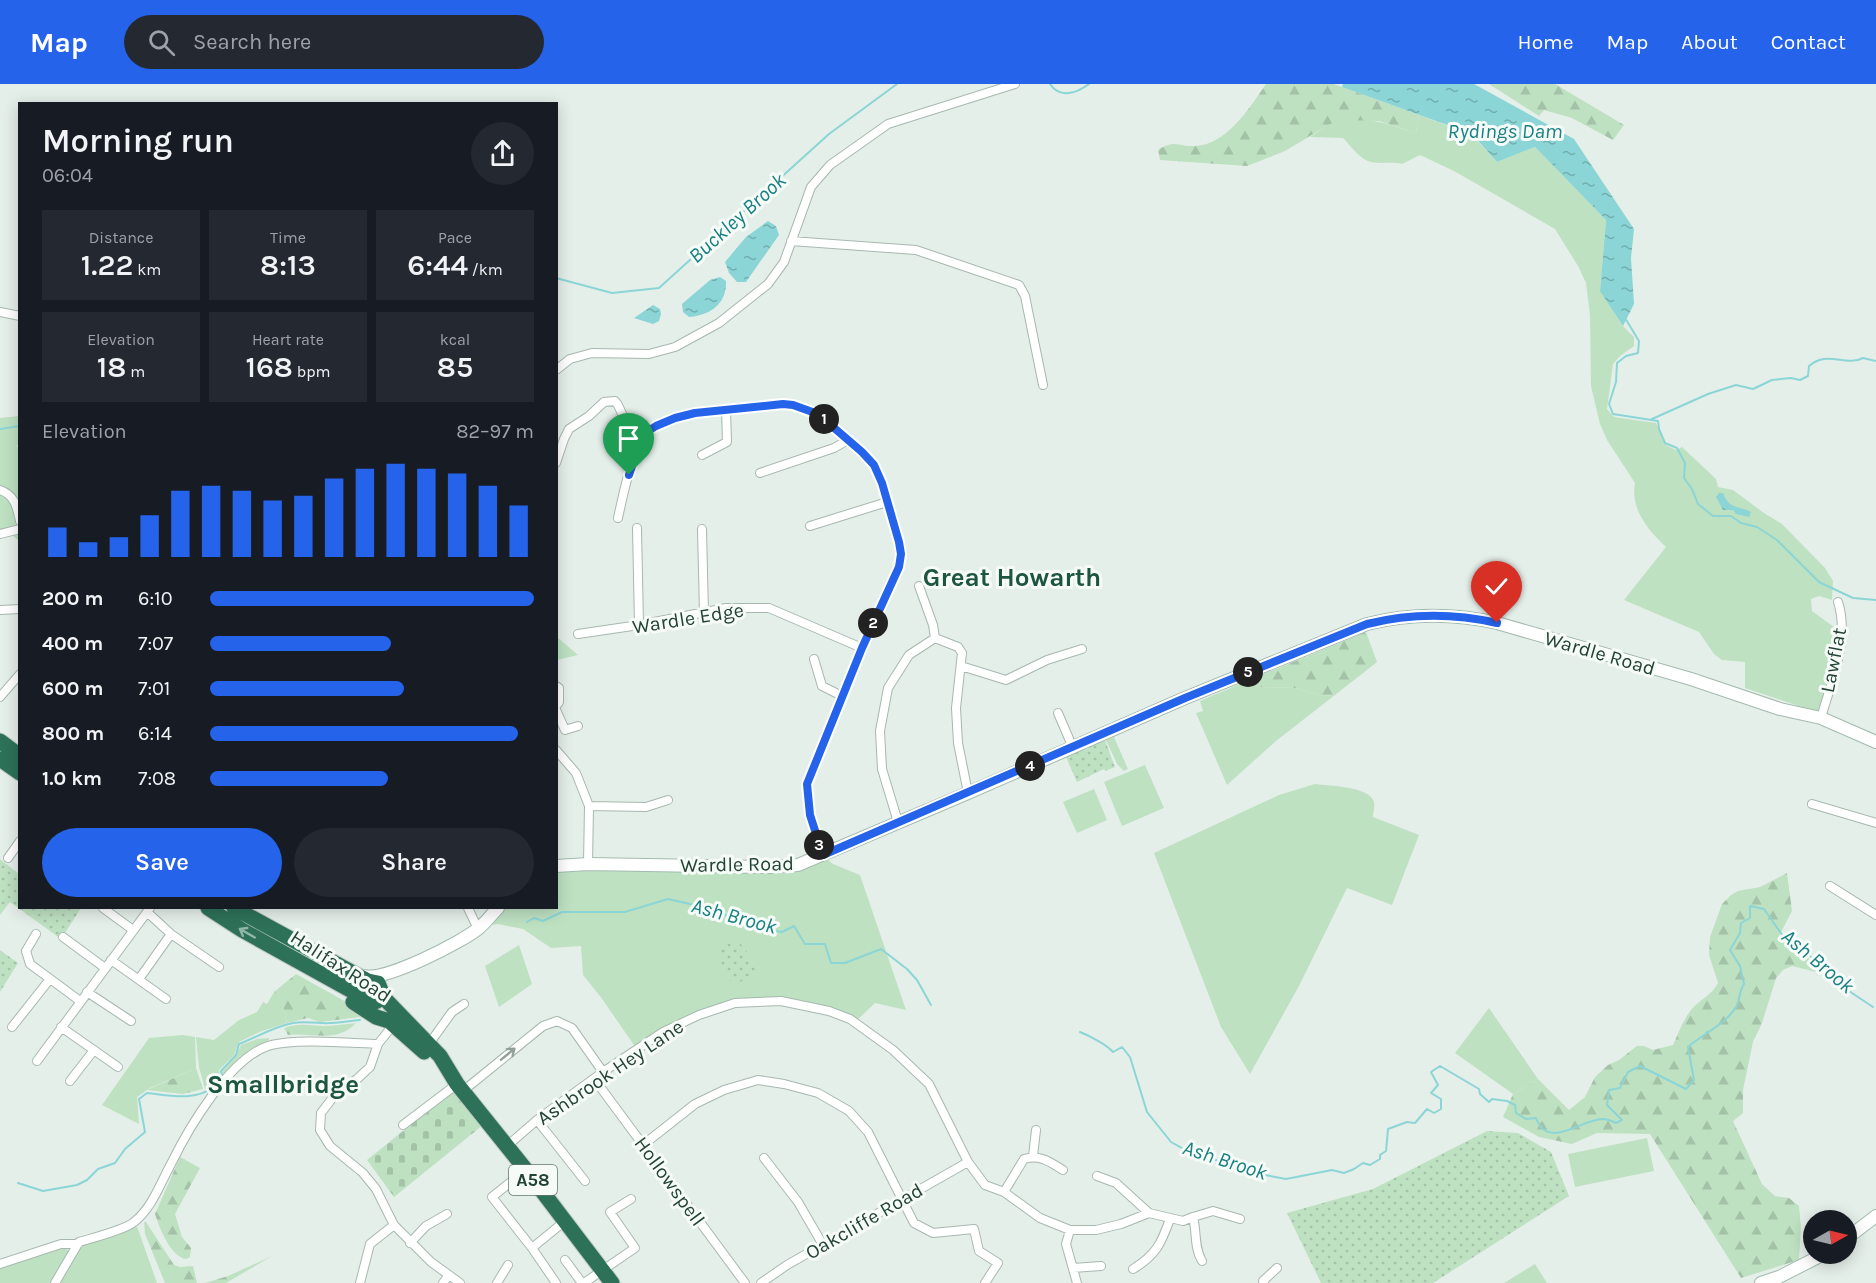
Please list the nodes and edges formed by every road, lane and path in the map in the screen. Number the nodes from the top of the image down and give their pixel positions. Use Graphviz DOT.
graph roads {
  1 [pos="1015,84"];
  2 [pos="791,241"];
  3 [pos="0,312"];
  4 [pos="18,316"];
  5 [pos="558,368"];
  6 [pos="1043,385"];
  7 [pos="726,409"];
  8 [pos="634,440"];
  9 [pos="848,440"];
  10 [pos="702,455"];
  11 [pos="558,457"];
  12 [pos="759,473"];
  13 [pos="0,490"];
  14 [pos="887,502"];
  15 [pos="18,510"];
  16 [pos="618,518"];
  17 [pos="810,526"];
  18 [pos="637,528"];
  19 [pos="702,529"];
  20 [pos="18,530"];
  21 [pos="0,534"];
  22 [pos="919,586"];
  23 [pos="1838,602"];
  24 [pos="18,609"];
  25 [pos="0,610"];
  26 [pos="704,613"];
  27 [pos="639,625"];
  28 [pos="578,634"];
  29 [pos="935,638"];
  30 [pos="862,648"];
  31 [pos="1082,649"];
  32 [pos="814,658"];
  33 [pos="961,666"];
  34 [pos="18,676"];
  35 [pos="558,688"];
  36 [pos="842,696"];
  37 [pos="0,697"];
  38 [pos="558,704"];
  39 [pos="1058,712"];
  40 [pos="558,713"];
  41 [pos="1823,719"];
  42 [pos="578,726"];
  43 [pos="0,741"];
  44 [pos="1876,742"];
  45 [pos="1073,748"];
  46 [pos="558,752"];
  47 [pos="18,754"];
  48 [pos="0,759"];
  49 [pos="18,772"];
  50 [pos="968,793"];
  51 [pos="668,800"];
  52 [pos="1812,804"];
  53 [pos="589,806"];
  54 [pos="898,822"];
  55 [pos="1876,823"];
  56 [pos="18,844"];
  57 [pos="823,855"];
  58 [pos="8,858"];
  59 [pos="588,864"];
  60 [pos="558,866"];
  61 [pos="1830,886"];
  62 [pos="104,909"];
  63 [pos="210,909"];
  64 [pos="236,909"];
  65 [pos="468,909"];
  66 [pos="497,909"];
  67 [pos="148,910"];
  68 [pos="1876,915"];
  69 [pos="478,929"];
  70 [pos="133,930"];
  71 [pos="36,934"];
  72 [pos="171,934"];
  73 [pos="63,937"];
  74 [pos="288,956"];
  75 [pos="111,960"];
  76 [pos="219,967"];
  77 [pos="105,968"];
  78 [pos="50,979"];
  79 [pos="138,979"];
  80 [pos="375,989"];
  81 [pos="87,992"];
  82 [pos="166,999"];
  83 [pos="80,1001"];
  84 [pos="464,1004"];
  85 [pos="131,1021"];
  86 [pos="394,1021"];
  87 [pos="12,1027"];
  88 [pos="61,1027"];
  89 [pos="378,1044"];
  90 [pos="429,1044"];
  91 [pos="94,1050"];
  92 [pos="37,1060"];
  93 [pos="118,1067"];
  94 [pos="603,1072"];
  95 [pos="595,1080"];
  96 [pos="70,1081"];
  97 [pos="458,1084"];
  98 [pos="537,1120"];
  99 [pos="403,1125"];
  100 [pos="1036,1130"];
  101 [pos="644,1145"];
  102 [pos="507,1146"];
  103 [pos="1033,1156"];
  104 [pos="764,1158"];
  105 [pos="968,1162"];
  106 [pos="526,1170"];
  107 [pos="1063,1170"];
  108 [pos="1096,1176"];
  109 [pos="585,1181"];
  110 [pos="1004,1192"];
  111 [pos="631,1199"];
  112 [pos="903,1200"];
  113 [pos="1149,1213"];
  114 [pos="447,1214"];
  115 [pos="1876,1216"];
  116 [pos="1193,1218"];
  117 [pos="1170,1219"];
  118 [pos="1240,1219"];
  119 [pos="565,1221"];
  120 [pos="394,1225"];
  121 [pos="1070,1230"];
  122 [pos="1857,1231"];
  123 [pos="410,1243"];
  124 [pos="78,1244"];
  125 [pos="823,1245"];
  126 [pos="532,1248"];
  127 [pos="565,1260"];
  128 [pos="1202,1261"];
  129 [pos="0,1264"];
  130 [pos="1804,1264"];
  131 [pos="508,1266"];
  132 [pos="1101,1266"];
  133 [pos="1073,1268"];
  134 [pos="1277,1268"];
  135 [pos="1133,1269"];
  136 [pos="602,1270"];
  137 [pos="446,1279"];
  138 [pos="55,1283"];
  139 [pos="360,1283"];
  140 [pos="460,1283"];
  141 [pos="497,1283"];
  142 [pos="556,1283"];
  143 [pos="583,1283"];
  144 [pos="612,1283"];
  145 [pos="745,1283"];
  146 [pos="761,1283"];
  147 [pos="985,1283"];
  148 [pos="1077,1283"];
  149 [pos="1264,1283"];
  150 [pos="1761,1283"];
  1 -- 2 [label="street"];
  2 -- 5 [label="street"];
  2 -- 6 [label="street"];
  3 -- 4 [label="street"];
  7 -- 8 [label="street"];
  7 -- 9 [label="street"];
  7 -- 10 [label="street"];
  8 -- 11 [label="street"];
  8 -- 16 [label="street"];
  9 -- 12 [label="street"];
  9 -- 14 [label="street"];
  13 -- 15 [label="street"];
  14 -- 17 [label="street"];
  14 -- 30 [label="street"];
  18 -- 27 [label="street"];
  19 -- 26 [label="street"];
  20 -- 21 [label="street"];
  22 -- 29 [label="street"];
  23 -- 41 [label="street, Lawflat"];
  24 -- 25 [label="street"];
  26 -- 27 [label="street, Wardle Edge"];
  26 -- 30 [label="street, Wardle Edge"];
  27 -- 28 [label="street, Wardle Edge"];
  29 -- 33 [label="street"];
  29 -- 54 [label="street"];
  30 -- 36 [label="street"];
  31 -- 33 [label="street"];
  32 -- 36 [label="street"];
  33 -- 50 [label="street"];
  34 -- 37 [label="street"];
  35 -- 38 [label="street"];
  36 -- 57 [label="street"];
  39 -- 45 [label="street"];
  40 -- 42 [label="street"];
  41 -- 44 [label="street, Wardle Road"];
  41 -- 45 [label="street, Wardle Road"];
  43 -- 47 [label="highway"];
  45 -- 50 [label="street, Wardle Road"];
  46 -- 53 [label="street"];
  48 -- 49 [label="highway"];
  50 -- 54 [label="street, Wardle Road"];
  51 -- 53 [label="street"];
  52 -- 55 [label="street"];
  53 -- 59 [label="street"];
  54 -- 57 [label="street, Wardle Road"];
  56 -- 58 [label="street"];
  57 -- 59 [label="street, Wardle Road"];
  59 -- 60 [label="street, Wardle Road"];
  61 -- 68 [label="street"];
  62 -- 70 [label="street"];
  74 -- 63 [label="highway, Halifax Road / A58, one-way"];
  64 -- 80 [label="highway, Halifax Road / A58"];
  65 -- 69 [label="street"];
  66 -- 69 [label="street"];
  67 -- 70 [label="street"];
  67 -- 72 [label="street"];
  69 -- 80 [label="street"];
  70 -- 75 [label="street"];
  71 -- 78 [label="street"];
  72 -- 76 [label="street"];
  72 -- 79 [label="street"];
  73 -- 77 [label="street"];
  74 -- 80 [label="highway, A58"];
  74 -- 86 [label="highway, Halifax Road / A58"];
  75 -- 77 [label="street"];
  75 -- 79 [label="street"];
  77 -- 81 [label="street"];
  78 -- 83 [label="street"];
  78 -- 87 [label="street"];
  79 -- 82 [label="street"];
  80 -- 86 [label="highway, Halifax Road / A58"];
  81 -- 83 [label="street"];
  81 -- 85 [label="street"];
  83 -- 88 [label="street"];
  84 -- 90 [label="street"];
  86 -- 89 [label="street"];
  86 -- 90 [label="highway, Halifax Road / A58"];
  86 -- 97 [label="highway, Halifax Road / A58"];
  88 -- 91 [label="street"];
  88 -- 92 [label="street"];
  89 -- 120 [label="street"];
  89 -- 124 [label="street"];
  90 -- 97 [label="highway, Halifax Road / A58"];
  91 -- 93 [label="street"];
  91 -- 96 [label="street"];
  94 -- 95 [label="street, Ashbrook Hey Lane"];
  97 -- 94 [label="street, one-way"];
  94 -- 105 [label="street, Ashbrook Hey Lane"];
  95 -- 98 [label="street, Ashbrook Hey Lane"];
  95 -- 101 [label="street, Hollowspell"];
  97 -- 99 [label="street"];
  97 -- 102 [label="highway, Halifax Road / A58"];
  98 -- 102 [label="street, Ashbrook Hey Lane"];
  98 -- 109 [label="street"];
  100 -- 103 [label="street"];
  101 -- 112 [label="street"];
  101 -- 145 [label="street, Hollowspell"];
  102 -- 106 [label="highway, Halifax Road / A58"];
  103 -- 107 [label="street"];
  103 -- 110 [label="street"];
  104 -- 125 [label="street"];
  105 -- 110 [label="street, Ashbrook Hey Lane"];
  105 -- 112 [label="street, Oakcliffe Road"];
  106 -- 119 [label="highway, Halifax Road / A58"];
  106 -- 126 [label="street"];
  108 -- 113 [label="street"];
  110 -- 121 [label="street, Ashbrook Hey Lane"];
  111 -- 136 [label="street"];
  112 -- 125 [label="street, Oakcliffe Road"];
  112 -- 147 [label="street"];
  113 -- 117 [label="street"];
  113 -- 121 [label="street"];
  114 -- 123 [label="street"];
  115 -- 122 [label="street"];
  116 -- 117 [label="street"];
  116 -- 118 [label="street"];
  116 -- 128 [label="street"];
  117 -- 135 [label="street"];
  119 -- 126 [label="street"];
  119 -- 136 [label="highway, Halifax Road / A58"];
  120 -- 123 [label="street"];
  120 -- 139 [label="street"];
  121 -- 133 [label="street"];
  123 -- 137 [label="street"];
  124 -- 129 [label="street"];
  124 -- 138 [label="street"];
  125 -- 146 [label="street, Oakcliffe Road"];
  126 -- 142 [label="street"];
  127 -- 143 [label="street"];
  130 -- 150 [label="street"];
  131 -- 141 [label="street"];
  132 -- 133 [label="street"];
  133 -- 148 [label="street"];
  134 -- 149 [label="street"];
  136 -- 143 [label="street"];
  136 -- 144 [label="highway, Halifax Road / A58"];
  137 -- 140 [label="street"];
}
